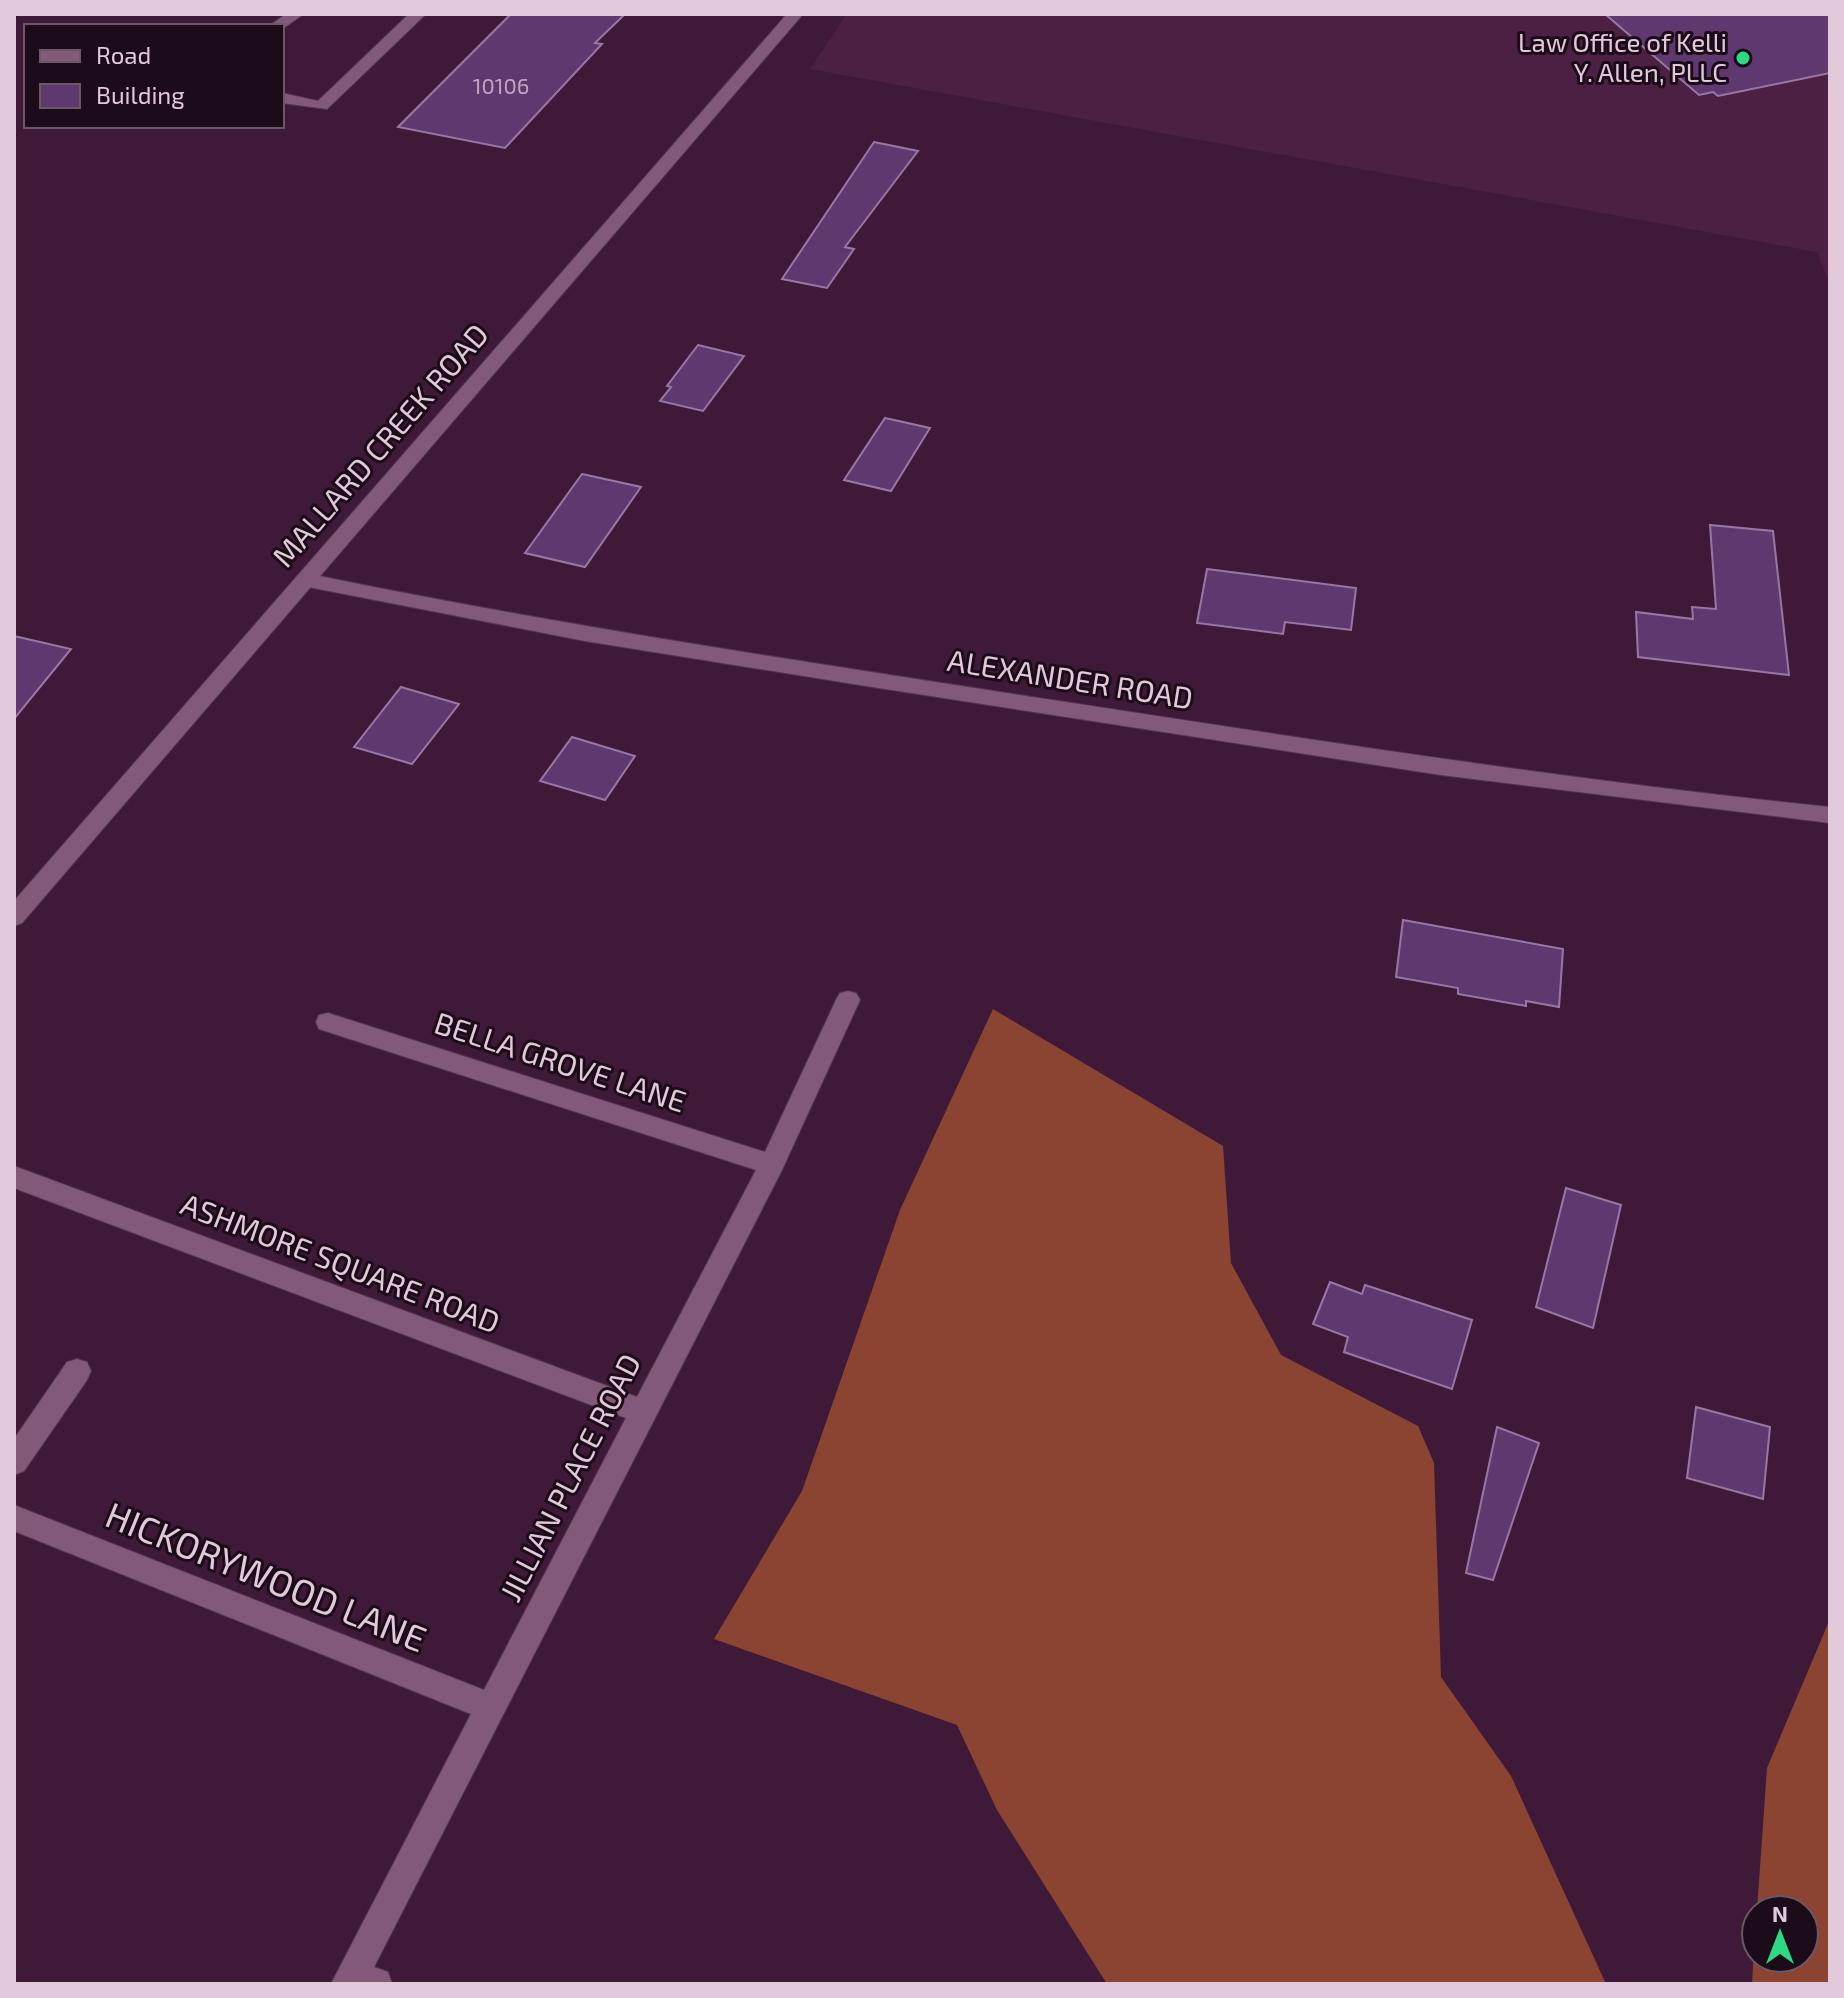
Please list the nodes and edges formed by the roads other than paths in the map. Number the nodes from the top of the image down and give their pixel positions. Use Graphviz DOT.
graph roads {
  1 [pos="418,14"];
  2 [pos="795,14"];
  3 [pos="284,98"];
  4 [pos="305,580"];
  5 [pos="1830,815"];
  6 [pos="14,917"];
  7 [pos="848,1000"];
  8 [pos="328,1022"];
  9 [pos="772,1165"];
  10 [pos="14,1177"];
  11 [pos="77,1371"];
  12 [pos="643,1412"];
  13 [pos="14,1462"];
  14 [pos="14,1518"];
  15 [pos="490,1707"];
  16 [pos="358,1981"];
  1 -- 3 [label="street"];
  2 -- 4 [label="street, MALLARD CREEK ROAD"];
  4 -- 5 [label="street, ALEXANDER ROAD"];
  4 -- 6 [label="street, MALLARD CREEK ROAD"];
  7 -- 9 [label="street, JILLIAN PLACE ROAD"];
  8 -- 9 [label="street, BELLA GROVE LANE"];
  9 -- 12 [label="street, JILLIAN PLACE ROAD"];
  10 -- 12 [label="street, ASHMORE SQUARE ROAD"];
  11 -- 13 [label="street"];
  12 -- 15 [label="street, JILLIAN PLACE ROAD"];
  14 -- 15 [label="street, HICKORYWOOD LANE"];
  15 -- 16 [label="street, JILLIAN PLACE ROAD"];
}
